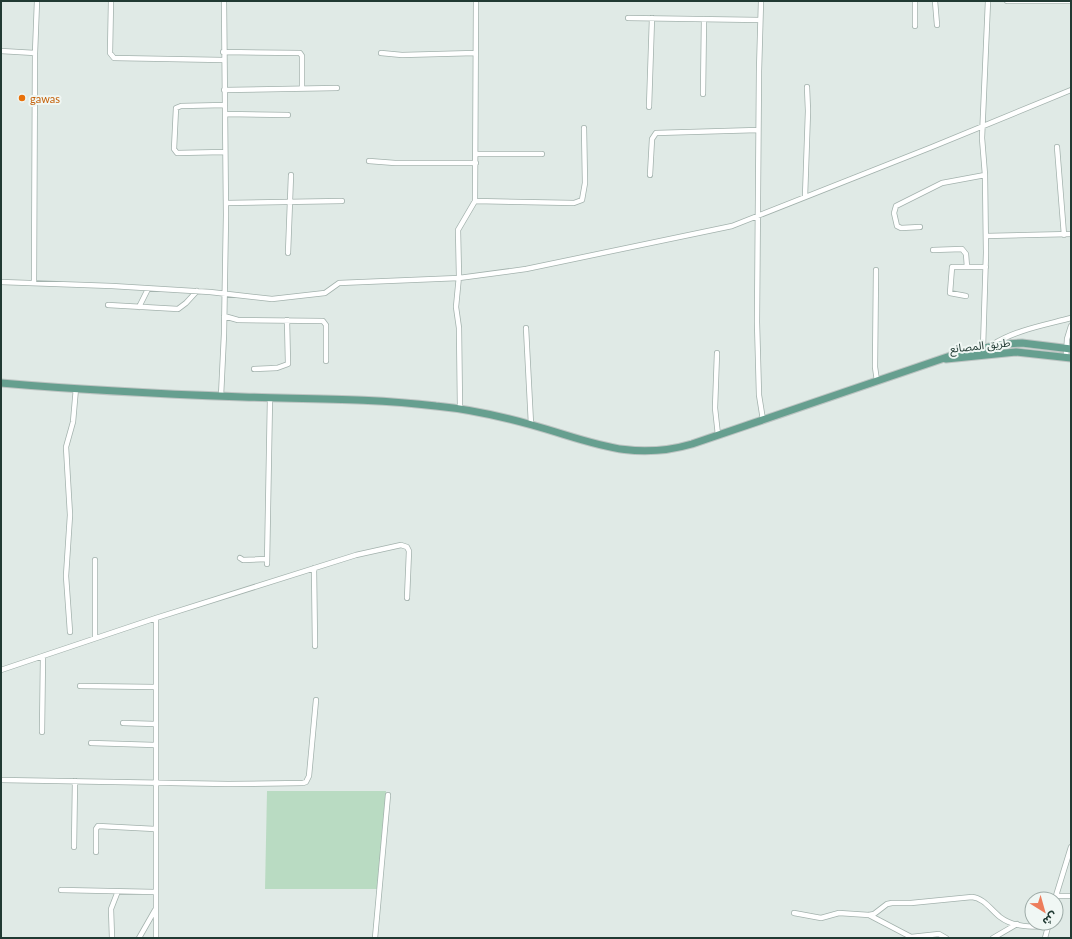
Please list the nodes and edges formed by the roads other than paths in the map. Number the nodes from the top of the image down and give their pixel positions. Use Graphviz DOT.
graph roads {
  1 [pos="38,1"];
  2 [pos="111,1"];
  3 [pos="224,1"];
  4 [pos="476,1"];
  5 [pos="761,1"];
  6 [pos="915,1"];
  7 [pos="935,1"];
  8 [pos="988,1"];
  9 [pos="1007,1"];
  10 [pos="1071,1"];
  11 [pos="628,18"];
  12 [pos="652,18"];
  13 [pos="704,19"];
  14 [pos="760,20"];
  15 [pos="937,24"];
  16 [pos="914,26"];
  17 [pos="1,51"];
  18 [pos="35,52"];
  19 [pos="223,52"];
  20 [pos="382,53"];
  21 [pos="476,53"];
  22 [pos="223,60"];
  23 [pos="807,87"];
  24 [pos="302,88"];
  25 [pos="337,88"];
  26 [pos="224,90"];
  27 [pos="1071,90"];
  28 [pos="703,94"];
  29 [pos="225,106"];
  30 [pos="649,107"];
  31 [pos="225,114"];
  32 [pos="288,115"];
  33 [pos="983,126"];
  34 [pos="584,128"];
  35 [pos="758,130"];
  36 [pos="1057,147"];
  37 [pos="224,152"];
  38 [pos="476,154"];
  39 [pos="542,154"];
  40 [pos="370,161"];
  41 [pos="476,163"];
  42 [pos="291,175"];
  43 [pos="650,175"];
  44 [pos="985,175"];
  45 [pos="805,197"];
  46 [pos="342,201"];
  47 [pos="475,201"];
  48 [pos="290,202"];
  49 [pos="226,203"];
  50 [pos="759,215"];
  51 [pos="920,227"];
  52 [pos="1064,234"];
  53 [pos="1071,234"];
  54 [pos="986,236"];
  55 [pos="933,250"];
  56 [pos="288,253"];
  57 [pos="967,267"];
  58 [pos="986,267"];
  59 [pos="876,270"];
  60 [pos="459,278"];
  61 [pos="1,282"];
  62 [pos="34,283"];
  63 [pos="148,289"];
  64 [pos="197,291"];
  65 [pos="225,293"];
  66 [pos="966,296"];
  67 [pos="108,305"];
  68 [pos="138,307"];
  69 [pos="224,316"];
  70 [pos="1071,318"];
  71 [pos="287,320"];
  72 [pos="1071,326"];
  73 [pos="526,328"];
  74 [pos="986,347"];
  75 [pos="1069,348"];
  76 [pos="717,353"];
  77 [pos="1068,358"];
  78 [pos="940,360"];
  79 [pos="326,361"];
  80 [pos="254,369"];
  81 [pos="877,381"];
  82 [pos="1,384"];
  83 [pos="76,388"];
  84 [pos="221,396"];
  85 [pos="270,398"];
  86 [pos="460,408"];
  87 [pos="763,420"];
  88 [pos="530,424"];
  89 [pos="718,435"];
  90 [pos="240,558"];
  91 [pos="95,560"];
  92 [pos="314,568"];
  93 [pos="407,598"];
  94 [pos="156,618"];
  95 [pos="70,632"];
  96 [pos="95,638"];
  97 [pos="315,646"];
  98 [pos="43,656"];
  99 [pos="1,670"];
  100 [pos="80,686"];
  101 [pos="154,687"];
  102 [pos="316,700"];
  103 [pos="123,723"];
  104 [pos="155,724"];
  105 [pos="42,732"];
  106 [pos="90,743"];
  107 [pos="155,745"];
  108 [pos="1,780"];
  109 [pos="75,781"];
  110 [pos="156,782"];
  111 [pos="388,795"];
  112 [pos="155,829"];
  113 [pos="74,847"];
  114 [pos="1071,847"];
  115 [pos="96,852"];
  116 [pos="61,890"];
  117 [pos="118,891"];
  118 [pos="1057,891"];
  119 [pos="155,892"];
  120 [pos="156,908"];
  121 [pos="794,913"];
  122 [pos="869,914"];
  123 [pos="1017,924"];
  124 [pos="1024,925"];
  125 [pos="112,938"];
  126 [pos="139,938"];
  127 [pos="156,938"];
  128 [pos="375,938"];
  129 [pos="946,938"];
  130 [pos="993,938"];
  1 -- 18 [label="street"];
  2 -- 22 [label="street"];
  3 -- 19 [label="street"];
  4 -- 21 [label="street"];
  5 -- 14 [label="street"];
  6 -- 16 [label="street"];
  7 -- 15 [label="street"];
  8 -- 33 [label="street"];
  9 -- 10 [label="street"];
  11 -- 12 [label="street"];
  12 -- 13 [label="street"];
  12 -- 30 [label="street"];
  13 -- 14 [label="street"];
  13 -- 28 [label="street"];
  14 -- 35 [label="street"];
  17 -- 18 [label="street"];
  18 -- 62 [label="street"];
  19 -- 22 [label="street"];
  19 -- 24 [label="street"];
  20 -- 21 [label="street"];
  21 -- 38 [label="street"];
  22 -- 26 [label="street"];
  23 -- 45 [label="street"];
  24 -- 25 [label="street"];
  24 -- 26 [label="street"];
  26 -- 29 [label="street"];
  27 -- 33 [label="street"];
  29 -- 31 [label="street"];
  29 -- 37 [label="street"];
  31 -- 32 [label="street"];
  31 -- 37 [label="street"];
  33 -- 44 [label="street"];
  33 -- 45 [label="street"];
  34 -- 47 [label="street"];
  35 -- 43 [label="street"];
  35 -- 50 [label="street"];
  36 -- 52 [label="street"];
  37 -- 49 [label="street"];
  38 -- 39 [label="street"];
  38 -- 41 [label="street"];
  40 -- 41 [label="street"];
  41 -- 47 [label="street"];
  42 -- 48 [label="street"];
  44 -- 51 [label="street"];
  44 -- 54 [label="street"];
  45 -- 50 [label="street"];
  46 -- 48 [label="street"];
  47 -- 60 [label="street"];
  48 -- 49 [label="street"];
  48 -- 56 [label="street"];
  49 -- 65 [label="street"];
  50 -- 60 [label="street"];
  50 -- 87 [label="street"];
  52 -- 53 [label="street"];
  52 -- 54 [label="street"];
  54 -- 58 [label="street"];
  55 -- 57 [label="street"];
  57 -- 58 [label="street"];
  57 -- 66 [label="street"];
  58 -- 74 [label="street"];
  59 -- 81 [label="street"];
  60 -- 65 [label="street"];
  60 -- 86 [label="street"];
  61 -- 62 [label="street"];
  62 -- 63 [label="street"];
  63 -- 64 [label="street"];
  63 -- 68 [label="street"];
  64 -- 65 [label="street"];
  64 -- 68 [label="street"];
  65 -- 69 [label="street"];
  67 -- 68 [label="street"];
  69 -- 71 [label="street"];
  69 -- 84 [label="street"];
  70 -- 74 [label="street"];
  71 -- 79 [label="street"];
  71 -- 80 [label="street"];
  72 -- 75 [label="street"];
  73 -- 88 [label="street"];
  74 -- 75 [label="main road"];
  74 -- 78 [label="main road"];
  75 -- 77 [label="street"];
  76 -- 89 [label="street"];
  77 -- 78 [label="main road, طريق المصانع"];
  78 -- 81 [label="main road"];
  81 -- 87 [label="main road"];
  82 -- 83 [label="main road"];
  83 -- 84 [label="main road"];
  83 -- 95 [label="street"];
  84 -- 85 [label="main road"];
  85 -- 86 [label="main road"];
  85 -- 90 [label="street"];
  86 -- 88 [label="main road"];
  87 -- 89 [label="main road"];
  88 -- 89 [label="main road"];
  91 -- 96 [label="street"];
  92 -- 93 [label="street"];
  92 -- 94 [label="street"];
  92 -- 97 [label="street"];
  94 -- 96 [label="street"];
  94 -- 101 [label="street"];
  96 -- 98 [label="street"];
  98 -- 99 [label="street"];
  98 -- 105 [label="street"];
  100 -- 101 [label="street"];
  101 -- 104 [label="street"];
  102 -- 110 [label="street"];
  103 -- 104 [label="street"];
  104 -- 107 [label="street"];
  106 -- 107 [label="street"];
  107 -- 110 [label="street"];
  108 -- 109 [label="street"];
  109 -- 110 [label="street"];
  109 -- 113 [label="street"];
  110 -- 112 [label="street"];
  111 -- 128 [label="street"];
  112 -- 115 [label="street"];
  112 -- 119 [label="street"];
  114 -- 118 [label="street"];
  116 -- 117 [label="street"];
  117 -- 119 [label="street"];
  117 -- 125 [label="street"];
  119 -- 120 [label="street"];
  120 -- 126 [label="street"];
  120 -- 127 [label="street"];
  121 -- 122 [label="street"];
  122 -- 123 [label="street"];
  122 -- 129 [label="street"];
  123 -- 124 [label="street"];
  123 -- 130 [label="street"];
}
